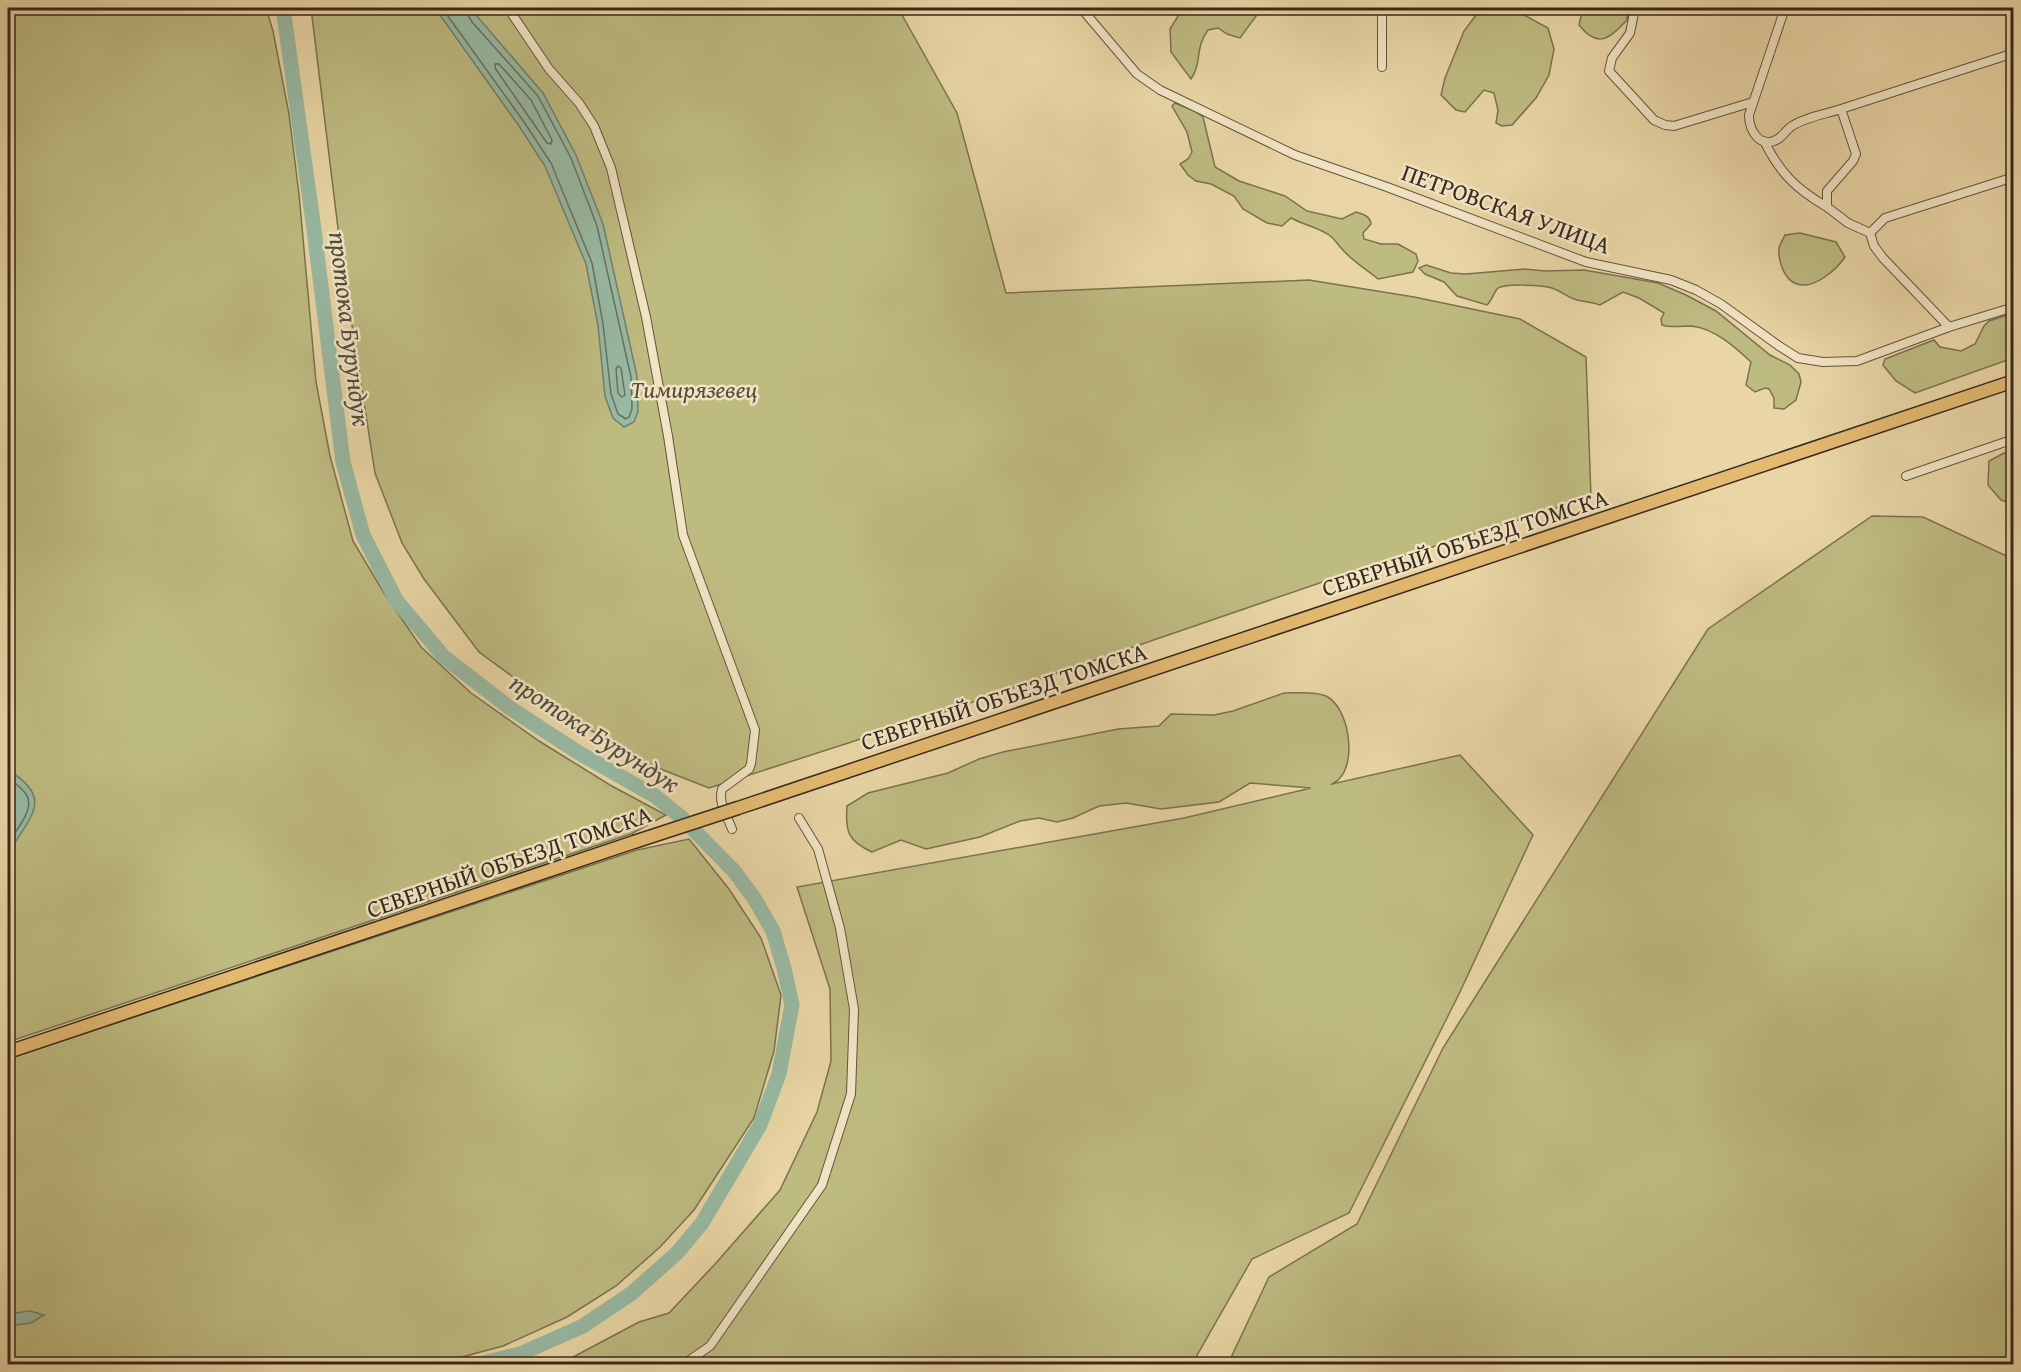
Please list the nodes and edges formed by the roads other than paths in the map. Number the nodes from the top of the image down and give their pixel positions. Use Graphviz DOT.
graph roads {
  1 [pos="508,8"];
  2 [pos="1081,8"];
  3 [pos="1382,8"];
  4 [pos="1635,8"];
  5 [pos="1785,8"];
  6 [pos="2013,53"];
  7 [pos="1382,67"];
  8 [pos="1753,102"];
  9 [pos="1841,109"];
  10 [pos="1764,141"];
  11 [pos="2013,177"];
  12 [pos="1827,207"];
  13 [pos="1870,233"];
  14 [pos="2013,307"];
  15 [pos="1949,327"];
  16 [pos="2013,381"];
  17 [pos="2013,439"];
  18 [pos="1906,476"];
  19 [pos="799,818"];
  20 [pos="732,829"];
  21 [pos="8,1052"];
  22 [pos="684,1365"];
  1 -- 20 [label="street"];
  2 -- 15 [label="street, ПЕТРОВСКАЯ УЛИЦА"];
  3 -- 7 [label="street"];
  4 -- 8 [label="street"];
  5 -- 8 [label="street"];
  6 -- 9 [label="street"];
  8 -- 10 [label="street"];
  9 -- 10 [label="street"];
  9 -- 12 [label="street"];
  10 -- 12 [label="street"];
  11 -- 13 [label="street"];
  12 -- 13 [label="street"];
  13 -- 15 [label="street"];
  14 -- 15 [label="street, ПЕТРОВСКАЯ УЛИЦА"];
  16 -- 21 [label="main road, СЕВЕРНЫЙ ОБЪЕЗД ТОМСКА, bridge"];
  17 -- 18 [label="street"];
  19 -- 22 [label="street"];
}
